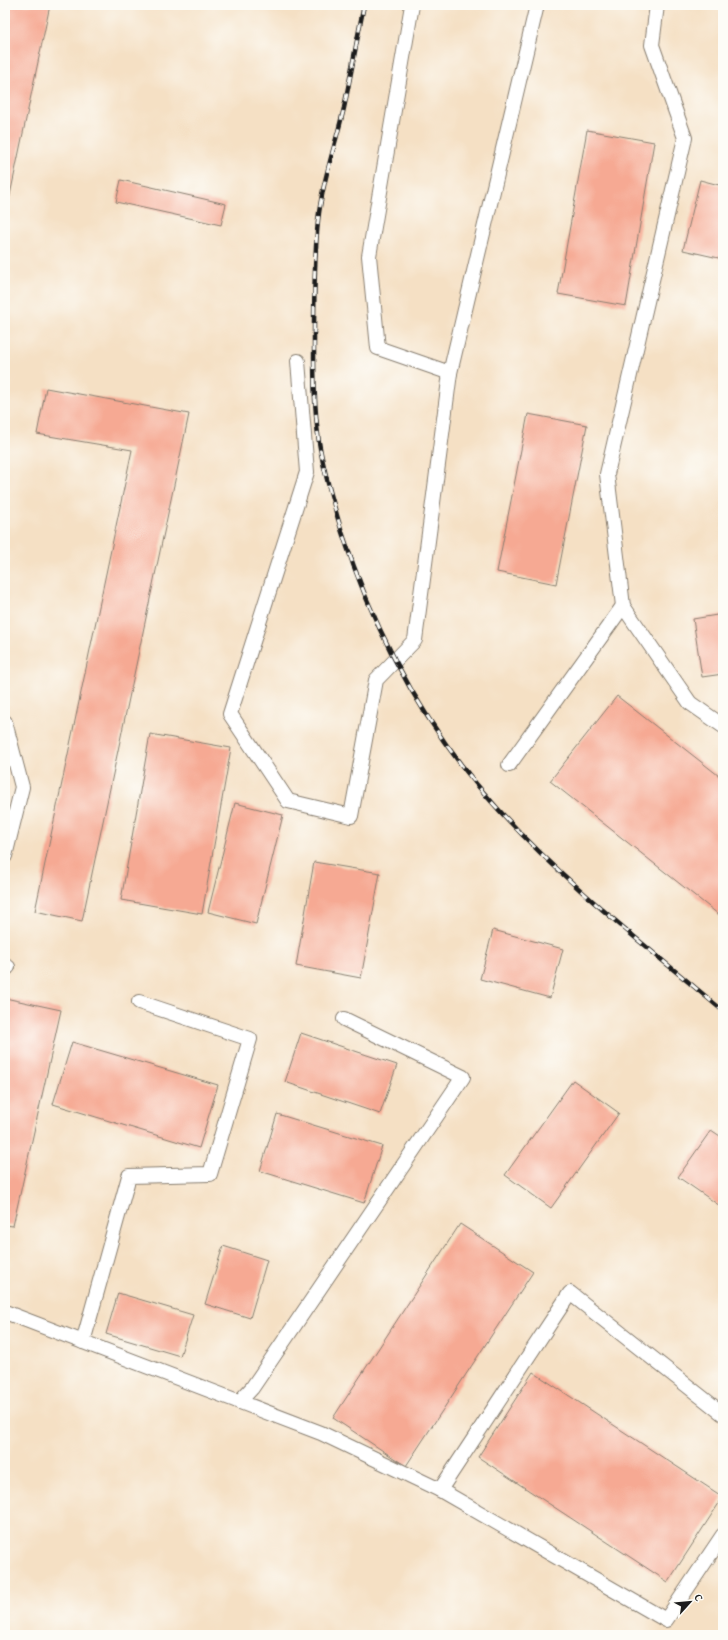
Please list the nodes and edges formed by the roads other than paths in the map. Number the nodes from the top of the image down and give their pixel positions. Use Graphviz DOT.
graph roads {
  1 [pos="412,5"];
  2 [pos="537,5"];
  3 [pos="657,5"];
  4 [pos="298,361"];
  5 [pos="450,373"];
  6 [pos="623,606"];
  7 [pos="5,722"];
  8 [pos="723,726"];
  9 [pos="509,765"];
  10 [pos="5,856"];
  11 [pos="139,1002"];
  12 [pos="344,1019"];
  13 [pos="5,1312"];
  14 [pos="82,1342"];
  15 [pos="239,1402"];
  16 [pos="723,1414"];
  17 [pos="440,1490"];
  18 [pos="723,1535"];
  1 -- 5 [label="lane"];
  2 -- 5 [label="lane"];
  3 -- 6 [label="lane"];
  4 -- 5 [label="lane"];
  6 -- 8 [label="lane"];
  6 -- 9 [label="lane"];
  7 -- 10 [label="lane"];
  11 -- 14 [label="lane"];
  12 -- 15 [label="lane"];
  13 -- 14 [label="lane"];
  14 -- 15 [label="lane"];
  15 -- 17 [label="lane"];
  16 -- 17 [label="lane"];
  17 -- 18 [label="lane"];
}
